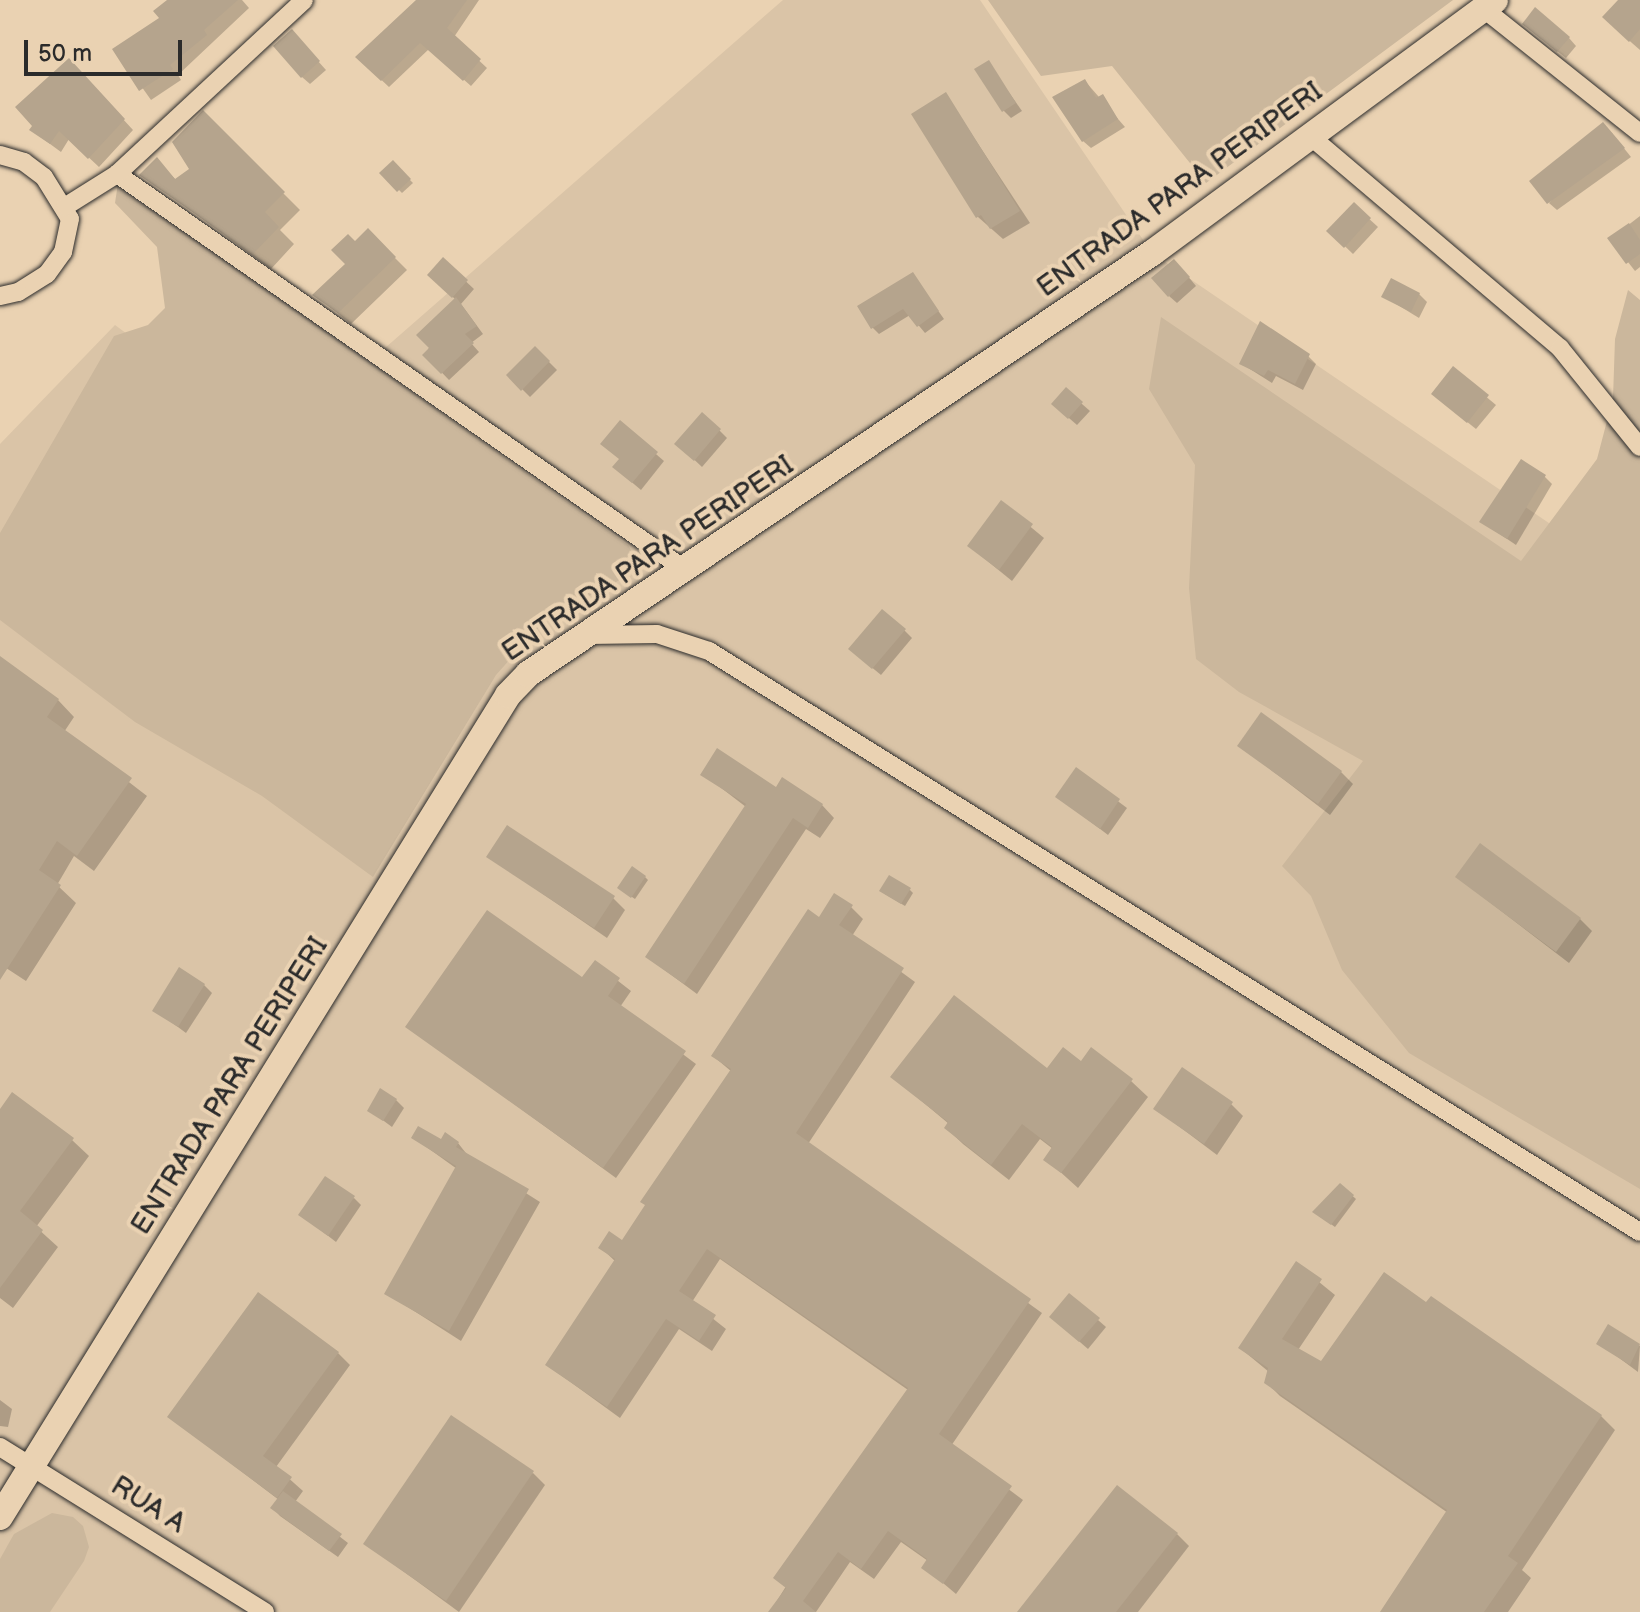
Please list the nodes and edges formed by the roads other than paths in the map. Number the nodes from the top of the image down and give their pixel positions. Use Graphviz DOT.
graph roads {
  1 [pos="304,0"];
  2 [pos="1490,4"];
  3 [pos="1640,133"];
  4 [pos="1310,136"];
  5 [pos="0,138"];
  6 [pos="0,155"];
  7 [pos="24,162"];
  8 [pos="117,174"];
  9 [pos="66,206"];
  10 [pos="0,296"];
  11 [pos="1640,447"];
  12 [pos="687,571"];
  13 [pos="585,636"];
  14 [pos="1640,1232"];
  15 [pos="0,1447"];
  16 [pos="31,1465"];
  17 [pos="0,1517"];
  18 [pos="265,1612"];
  1 -- 8 [label="street"];
  2 -- 3 [label="street"];
  2 -- 4 [label="main road, ENTRADA PARA PERIPERI"];
  4 -- 11 [label="street"];
  4 -- 12 [label="main road, ENTRADA PARA PERIPERI"];
  5 -- 7 [label="street"];
  6 -- 7 [label="street"];
  7 -- 9 [label="street"];
  8 -- 9 [label="street"];
  8 -- 12 [label="street"];
  9 -- 10 [label="street"];
  12 -- 13 [label="main road, ENTRADA PARA PERIPERI"];
  13 -- 14 [label="street"];
  13 -- 16 [label="main road, ENTRADA PARA PERIPERI"];
  15 -- 16 [label="street, RUA A"];
  16 -- 17 [label="main road, ENTRADA PARA PERIPERI"];
  16 -- 18 [label="street, RUA A"];
}
